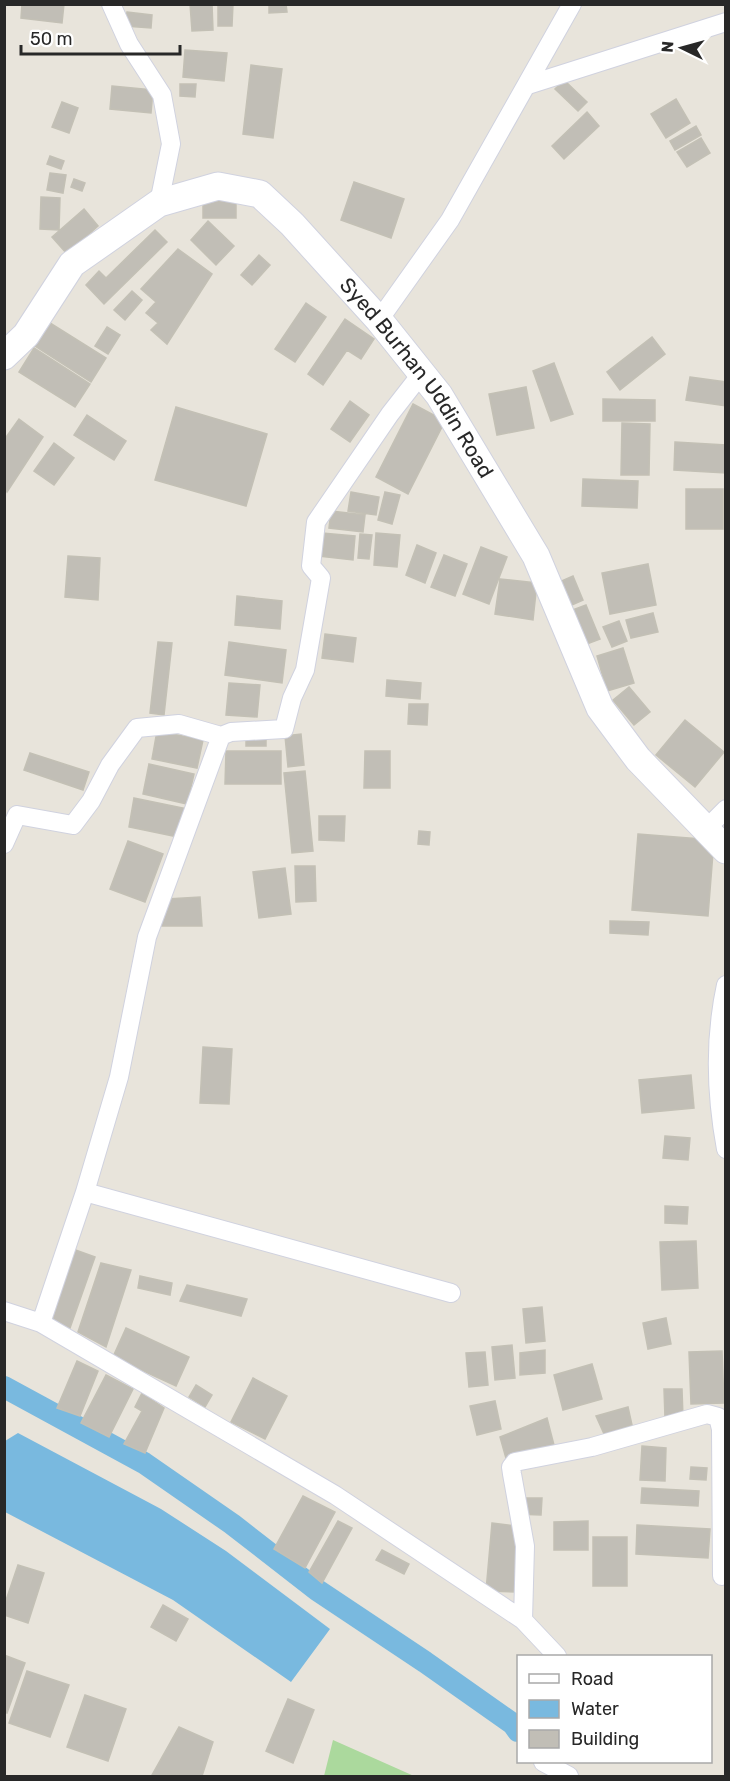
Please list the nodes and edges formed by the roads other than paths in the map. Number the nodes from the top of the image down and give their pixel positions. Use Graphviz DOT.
graph roads {
  1 [pos="111,4"];
  2 [pos="573,4"];
  3 [pos="726,22"];
  4 [pos="528,85"];
  5 [pos="159,203"];
  6 [pos="379,320"];
  7 [pos="4,356"];
  8 [pos="422,373"];
  9 [pos="221,736"];
  10 [pos="726,809"];
  11 [pos="706,829"];
  12 [pos="4,844"];
  13 [pos="726,850"];
  14 [pos="726,985"];
  15 [pos="726,1149"];
  16 [pos="85,1192"];
  17 [pos="451,1293"];
  18 [pos="9,1312"];
  19 [pos="41,1323"];
  20 [pos="4,1330"];
  21 [pos="723,1576"];
  22 [pos="523,1620"];
  23 [pos="556,1655"];
  24 [pos="546,1763"];
  25 [pos="569,1776"];
  1 -- 5 [label="street"];
  2 -- 4 [label="street"];
  3 -- 4 [label="street"];
  4 -- 6 [label="street"];
  5 -- 6 [label="street, Syed Burhan Uddin Road"];
  5 -- 7 [label="street, Syed Burhan Uddin Road"];
  6 -- 8 [label="street, Syed Burhan Uddin Road"];
  8 -- 9 [label="street"];
  8 -- 11 [label="street, Syed Burhan Uddin Road"];
  9 -- 12 [label="street"];
  9 -- 16 [label="street"];
  10 -- 11 [label="street"];
  11 -- 13 [label="street, Syed Burhan Uddin Road"];
  14 -- 15 [label="street"];
  16 -- 17 [label="street"];
  16 -- 19 [label="street"];
  18 -- 19 [label="street"];
  18 -- 20 [label="street"];
  19 -- 22 [label="street"];
  21 -- 22 [label="street"];
  22 -- 23 [label="street"];
  24 -- 25 [label="street"];
}
